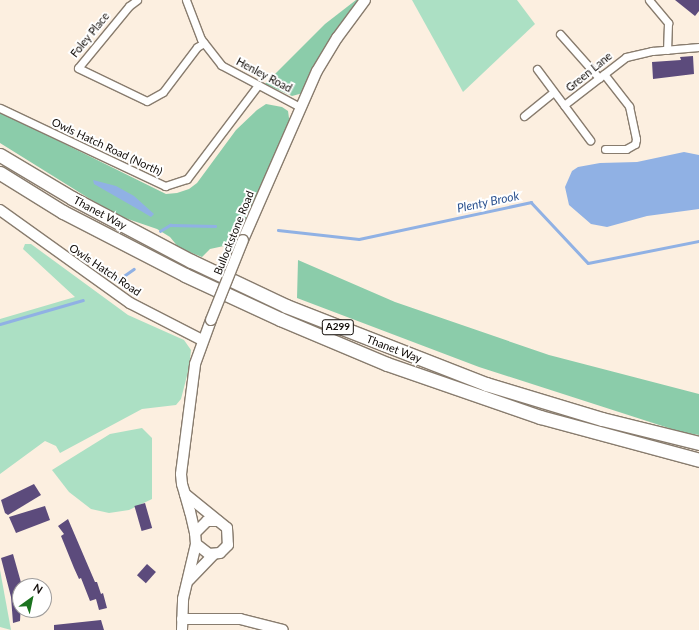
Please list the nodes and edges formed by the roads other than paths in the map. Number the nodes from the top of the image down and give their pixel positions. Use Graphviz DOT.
graph roads {
  1 [pos="137,0"];
  2 [pos="186,0"];
  3 [pos="365,0"];
  4 [pos="649,0"];
  5 [pos="560,34"];
  6 [pos="204,43"];
  7 [pos="699,47"];
  8 [pos="667,50"];
  9 [pos="699,51"];
  10 [pos="537,69"];
  11 [pos="601,76"];
  12 [pos="258,85"];
  13 [pos="554,92"];
  14 [pos="564,105"];
  15 [pos="300,107"];
  16 [pos="0,108"];
  17 [pos="524,116"];
  18 [pos="590,140"];
  19 [pos="605,149"];
  20 [pos="0,155"];
  21 [pos="0,173"];
  22 [pos="0,210"];
  23 [pos="202,340"];
  24 [pos="699,443"];
  25 [pos="699,460"];
  26 [pos="185,494"];
  27 [pos="218,521"];
  28 [pos="195,533"];
  29 [pos="196,544"];
  30 [pos="214,554"];
  31 [pos="188,581"];
  32 [pos="182,619"];
  33 [pos="182,630"];
  34 [pos="282,630"];
  1 -- 6 [label="street, Foley Place"];
  2 -- 6 [label="street, Henley Road"];
  3 -- 15 [label="street, Bullockstone Road"];
  4 -- 8 [label="street"];
  5 -- 11 [label="street"];
  6 -- 12 [label="street, Henley Road"];
  7 -- 8 [label="street, Green Lane"];
  7 -- 9 [label="street"];
  8 -- 11 [label="street, Green Lane"];
  10 -- 13 [label="street"];
  11 -- 14 [label="street, Green Lane"];
  11 -- 19 [label="street"];
  12 -- 15 [label="street, Henley Road"];
  12 -- 16 [label="street, Owls Hatch Road (North)"];
  13 -- 14 [label="street"];
  13 -- 17 [label="street"];
  14 -- 18 [label="street"];
  15 -- 23 [label="street, Bullockstone Road, bridge"];
  20 -- 24 [label="highway, Thanet Way / A299"];
  21 -- 25 [label="highway, Thanet Way / A299"];
  22 -- 23 [label="street, Owls Hatch Road"];
  23 -- 26 [label="street, Bullockstone Road"];
  26 -- 27 [label="street"];
  26 -- 28 [label="street, Bullockstone Road"];
  27 -- 28 [label="street"];
  27 -- 30 [label="street"];
  28 -- 29 [label="street, Bullockstone Road"];
  29 -- 30 [label="street"];
  29 -- 31 [label="street, Bullockstone Road"];
  30 -- 31 [label="street"];
  31 -- 32 [label="street, Bullockstone Road"];
  32 -- 33 [label="street, Bullockstone Road"];
  32 -- 34 [label="street"];
}
